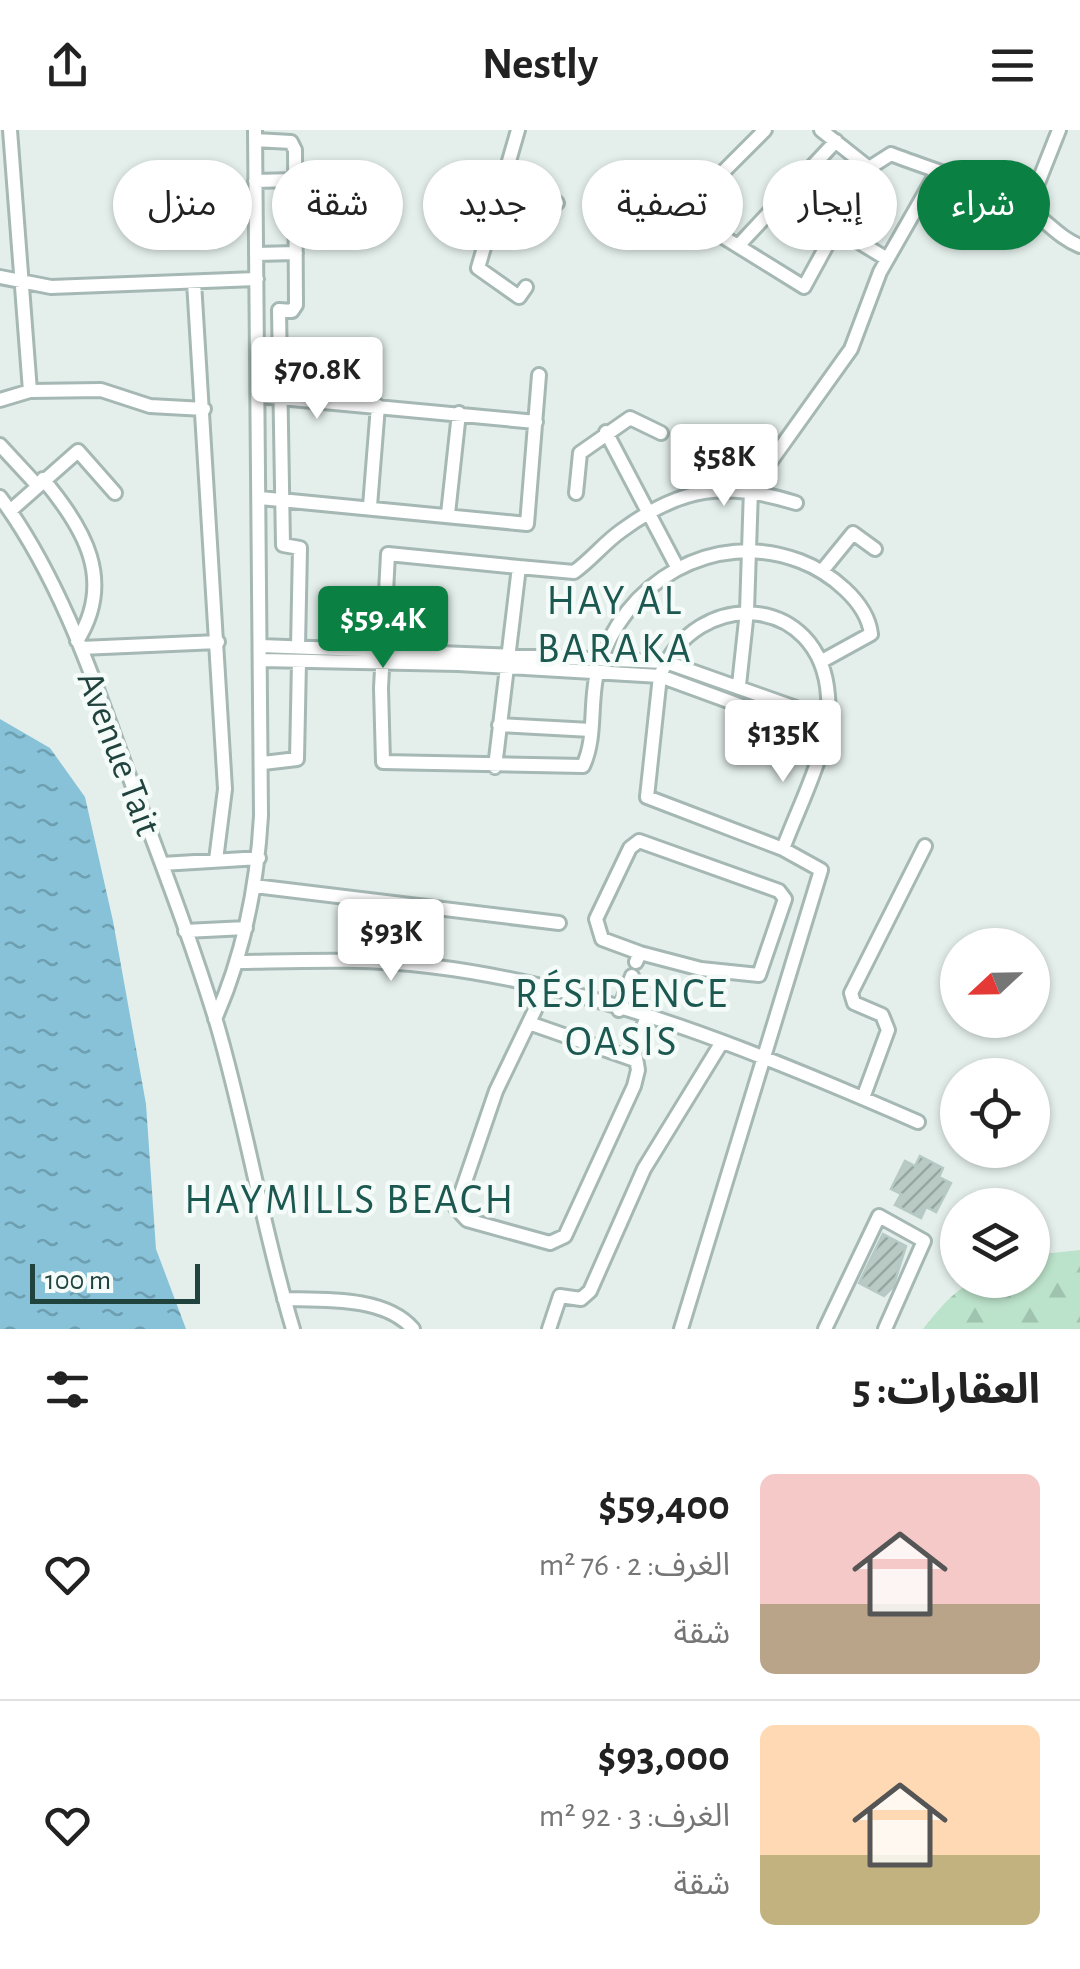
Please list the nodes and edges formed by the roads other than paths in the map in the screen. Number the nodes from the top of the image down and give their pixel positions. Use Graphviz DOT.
graph roads {
  1 [pos="10,130"];
  2 [pos="518,130"];
  3 [pos="765,130"];
  4 [pos="820,130"];
  5 [pos="1058,130"];
  6 [pos="255,135"];
  7 [pos="836,140"];
  8 [pos="293,160"];
  9 [pos="510,160"];
  10 [pos="735,160"];
  11 [pos="860,160"];
  12 [pos="878,160"];
  13 [pos="1046,160"];
  14 [pos="917,164"];
  15 [pos="255,180"];
  16 [pos="272,180"];
  17 [pos="917,208"];
  18 [pos="1050,227"];
  19 [pos="743,241"];
  20 [pos="1080,246"];
  21 [pos="743,249"];
  22 [pos="483,250"];
  23 [pos="824,250"];
  24 [pos="872,250"];
  25 [pos="296,253"];
  26 [pos="256,254"];
  27 [pos="887,259"];
  28 [pos="0,278"];
  29 [pos="21,278"];
  30 [pos="257,279"];
  31 [pos="194,282"];
  32 [pos="526,287"];
  33 [pos="257,310"];
  34 [pos="279,310"];
  35 [pos="539,375"];
  36 [pos="30,391"];
  37 [pos="258,396"];
  38 [pos="280,398"];
  39 [pos="0,400"];
  40 [pos="378,406"];
  41 [pos="204,408"];
  42 [pos="459,413"];
  43 [pos="536,422"];
  44 [pos="606,432"];
  45 [pos="661,433"];
  46 [pos="0,445"];
  47 [pos="40,482"];
  48 [pos="750,489"];
  49 [pos="116,493"];
  50 [pos="576,493"];
  51 [pos="260,498"];
  52 [pos="281,498"];
  53 [pos="3,503"];
  54 [pos="796,503"];
  55 [pos="370,506"];
  56 [pos="650,511"];
  57 [pos="448,514"];
  58 [pos="260,544"];
  59 [pos="283,544"];
  60 [pos="746,549"];
  61 [pos="875,549"];
  62 [pos="519,567"];
  63 [pos="677,568"];
  64 [pos="822,571"];
  65 [pos="747,611"];
  66 [pos="218,642"];
  67 [pos="79,645"];
  68 [pos="260,646"];
  69 [pos="299,654"];
  70 [pos="382,656"];
  71 [pos="602,656"];
  72 [pos="261,660"];
  73 [pos="506,660"];
  74 [pos="822,661"];
  75 [pos="666,662"];
  76 [pos="597,672"];
  77 [pos="660,676"];
  78 [pos="739,685"];
  79 [pos="827,719"];
  80 [pos="499,725"];
  81 [pos="591,730"];
  82 [pos="824,736"];
  83 [pos="263,763"];
  84 [pos="495,766"];
  85 [pos="926,846"];
  86 [pos="783,849"];
  87 [pos="259,858"];
  88 [pos="216,860"];
  89 [pos="162,864"];
  90 [pos="254,886"];
  91 [pos="559,922"];
  92 [pos="246,928"];
  93 [pos="185,931"];
  94 [pos="239,962"];
  95 [pos="636,964"];
  96 [pos="546,987"];
  97 [pos="619,1010"];
  98 [pos="646,1018"];
  99 [pos="215,1019"];
  100 [pos="530,1023"];
  101 [pos="722,1042"];
  102 [pos="763,1054"];
  103 [pos="635,1060"];
  104 [pos="863,1098"];
  105 [pos="918,1122"];
  106 [pos="284,1298"];
  107 [pos="293,1329"];
  108 [pos="413,1329"];
  109 [pos="549,1329"];
  110 [pos="682,1329"];
  111 [pos="825,1329"];
  112 [pos="885,1329"];
  1 -- 29 [label="street"];
  2 -- 9 [label="street"];
  3 -- 10 [label="street"];
  4 -- 7 [label="street"];
  5 -- 13 [label="street"];
  6 -- 8 [label="street"];
  6 -- 15 [label="street"];
  7 -- 11 [label="street"];
  7 -- 19 [label="street"];
  12 -- 14 [label="street"];
  15 -- 16 [label="street"];
  15 -- 26 [label="street"];
  17 -- 27 [label="street"];
  18 -- 20 [label="street"];
  21 -- 23 [label="street"];
  22 -- 32 [label="street"];
  24 -- 27 [label="street"];
  25 -- 26 [label="street"];
  25 -- 34 [label="street"];
  26 -- 30 [label="street"];
  27 -- 48 [label="street"];
  28 -- 29 [label="street"];
  29 -- 31 [label="street"];
  29 -- 36 [label="street"];
  30 -- 31 [label="street"];
  30 -- 33 [label="street"];
  31 -- 41 [label="street"];
  33 -- 34 [label="street"];
  33 -- 37 [label="street"];
  34 -- 38 [label="street"];
  35 -- 43 [label="street"];
  36 -- 39 [label="street"];
  36 -- 41 [label="street"];
  37 -- 38 [label="street"];
  37 -- 51 [label="street"];
  38 -- 40 [label="street"];
  38 -- 52 [label="street"];
  40 -- 42 [label="street"];
  40 -- 55 [label="street"];
  41 -- 66 [label="street"];
  42 -- 43 [label="street"];
  42 -- 57 [label="street"];
  43 -- 57 [label="street"];
  44 -- 45 [label="street"];
  44 -- 50 [label="street"];
  44 -- 56 [label="street"];
  46 -- 47 [label="street"];
  47 -- 49 [label="street"];
  47 -- 53 [label="street"];
  47 -- 67 [label="street"];
  48 -- 54 [label="street"];
  48 -- 56 [label="street"];
  48 -- 60 [label="street"];
  51 -- 52 [label="street"];
  51 -- 58 [label="street"];
  52 -- 55 [label="street"];
  52 -- 59 [label="street"];
  53 -- 67 [label="street, Avenue Tait"];
  55 -- 57 [label="street"];
  56 -- 62 [label="street"];
  56 -- 63 [label="street"];
  58 -- 59 [label="street"];
  58 -- 68 [label="street"];
  59 -- 69 [label="street"];
  60 -- 63 [label="street"];
  60 -- 64 [label="street"];
  60 -- 65 [label="street"];
  61 -- 64 [label="street"];
  62 -- 70 [label="street"];
  62 -- 73 [label="street"];
  63 -- 71 [label="street"];
  64 -- 74 [label="street"];
  65 -- 74 [label="street"];
  65 -- 75 [label="street"];
  65 -- 78 [label="street"];
  66 -- 67 [label="street"];
  66 -- 88 [label="street"];
  67 -- 89 [label="street, Avenue Tait"];
  68 -- 69 [label="street"];
  68 -- 72 [label="street"];
  69 -- 70 [label="street"];
  69 -- 72 [label="street"];
  69 -- 83 [label="street"];
  70 -- 73 [label="street"];
  70 -- 84 [label="street"];
  71 -- 73 [label="street"];
  71 -- 75 [label="street"];
  71 -- 76 [label="street"];
  72 -- 83 [label="street"];
  73 -- 76 [label="street"];
  73 -- 80 [label="street"];
  74 -- 79 [label="street"];
  75 -- 77 [label="street"];
  75 -- 78 [label="street"];
  76 -- 77 [label="street"];
  76 -- 81 [label="street"];
  77 -- 82 [label="street"];
  77 -- 86 [label="street"];
  78 -- 79 [label="street"];
  79 -- 82 [label="street"];
  80 -- 81 [label="street"];
  80 -- 84 [label="street"];
  81 -- 84 [label="street"];
  82 -- 86 [label="street"];
  83 -- 87 [label="street"];
  85 -- 104 [label="street"];
  86 -- 102 [label="street"];
  87 -- 88 [label="street"];
  87 -- 90 [label="street"];
  88 -- 89 [label="street"];
  89 -- 93 [label="street, Avenue Tait"];
  90 -- 91 [label="street"];
  90 -- 92 [label="street"];
  92 -- 93 [label="street"];
  92 -- 94 [label="street"];
  93 -- 99 [label="street, Avenue Tait"];
  94 -- 96 [label="street"];
  94 -- 99 [label="street"];
  95 -- 95 [label="street"];
  95 -- 97 [label="street"];
  96 -- 97 [label="street"];
  96 -- 100 [label="street"];
  97 -- 98 [label="street"];
  98 -- 101 [label="street"];
  98 -- 103 [label="street"];
  99 -- 106 [label="street, Avenue Tait"];
  100 -- 103 [label="street"];
  100 -- 103 [label="street"];
  101 -- 102 [label="street"];
  101 -- 109 [label="street"];
  102 -- 104 [label="street"];
  102 -- 110 [label="street"];
  104 -- 105 [label="street"];
  106 -- 107 [label="street, Avenue Tait"];
  106 -- 108 [label="street"];
  111 -- 112 [label="street"];
}
